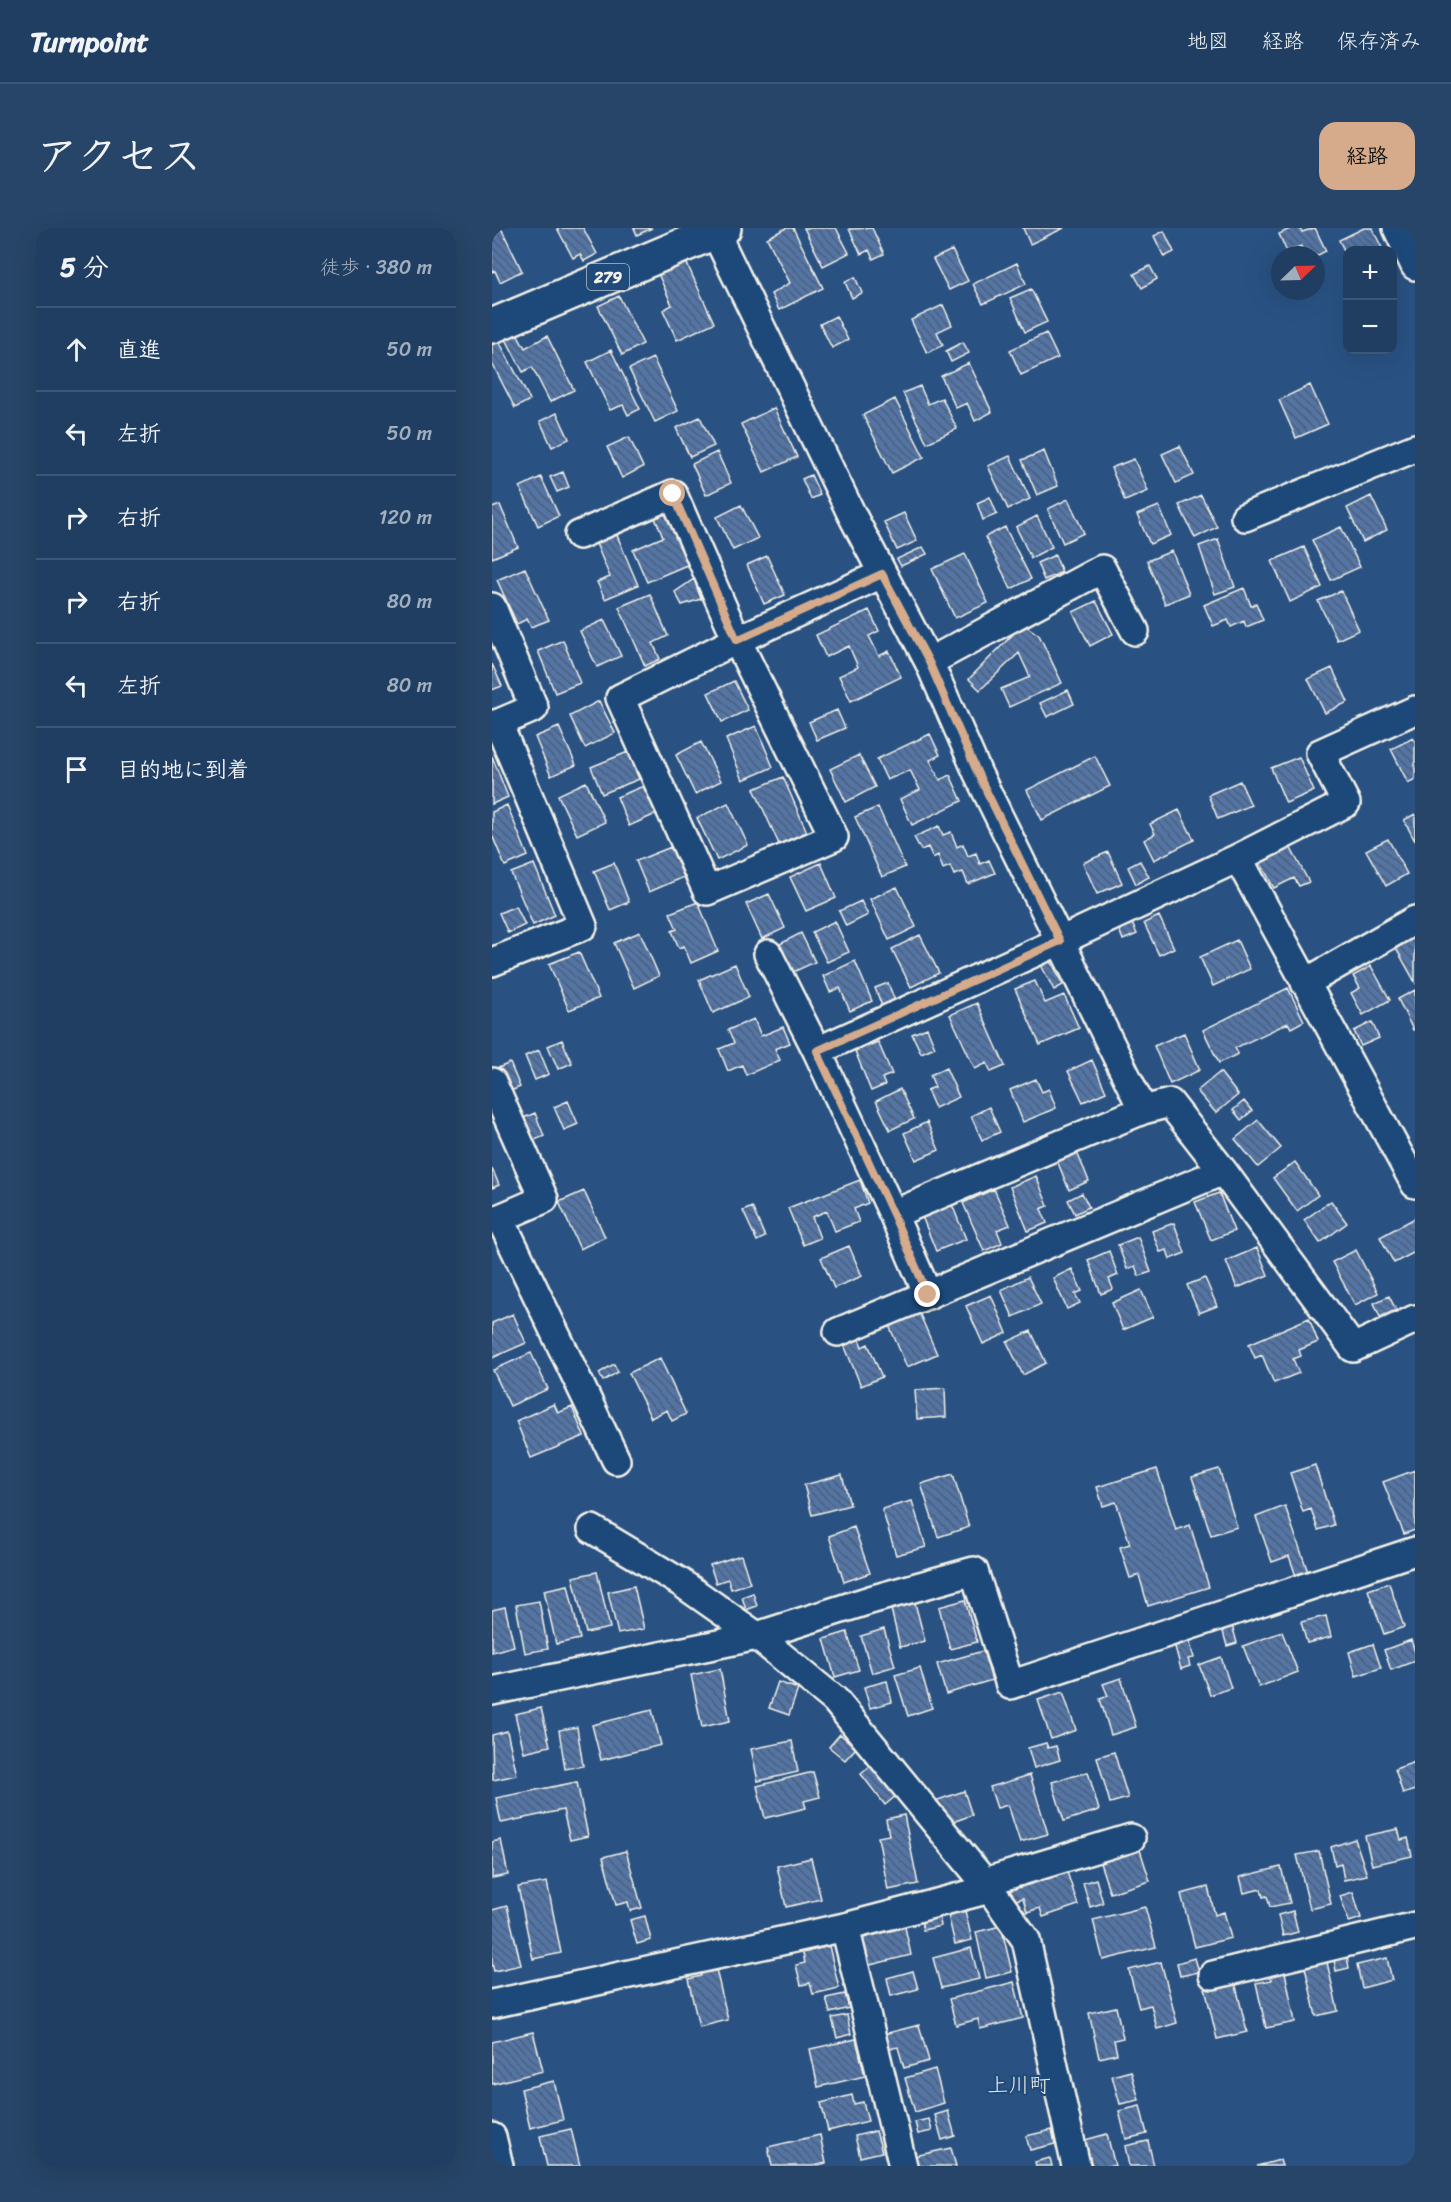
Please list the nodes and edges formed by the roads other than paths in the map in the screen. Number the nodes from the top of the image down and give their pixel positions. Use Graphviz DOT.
graph roads {
  1 [pos="1397,228"];
  2 [pos="720,230"];
  3 [pos="1415,266"];
  4 [pos="492,326"];
  5 [pos="1415,448"];
  6 [pos="1245,517"];
  7 [pos="579,535"];
  8 [pos="882,574"];
  9 [pos="492,607"];
  10 [pos="1135,631"];
  11 [pos="737,640"];
  12 [pos="929,662"];
  13 [pos="1415,710"];
  14 [pos="495,725"];
  15 [pos="1238,858"];
  16 [pos="1415,920"];
  17 [pos="1060,941"];
  18 [pos="768,954"];
  19 [pos="492,963"];
  20 [pos="1305,983"];
  21 [pos="817,1051"];
  22 [pos="492,1082"];
  23 [pos="1143,1110"];
  24 [pos="1223,1171"];
  25 [pos="1415,1184"];
  26 [pos="893,1214"];
  27 [pos="928,1295"];
  28 [pos="1415,1319"];
  29 [pos="838,1332"];
  30 [pos="616,1460"];
  31 [pos="592,1529"];
  32 [pos="1415,1551"];
  33 [pos="757,1636"];
  34 [pos="492,1691"];
  35 [pos="1131,1838"];
  36 [pos="988,1885"];
  37 [pos="1415,1926"];
  38 [pos="845,1927"];
  39 [pos="1213,1975"];
  40 [pos="492,2004"];
  41 [pos="492,2137"];
  42 [pos="898,2165"];
  43 [pos="499,2166"];
  44 [pos="1077,2166"];
  1 -- 3 [label="street"];
  2 -- 4 [label="highway, 279"];
  2 -- 8 [label="street"];
  5 -- 6 [label="street"];
  7 -- 11 [label="street"];
  8 -- 11 [label="street"];
  8 -- 12 [label="street"];
  9 -- 14 [label="street"];
  10 -- 12 [label="street"];
  11 -- 11 [label="street"];
  12 -- 17 [label="street"];
  13 -- 15 [label="street"];
  14 -- 19 [label="street"];
  15 -- 17 [label="street"];
  15 -- 20 [label="street"];
  16 -- 20 [label="street"];
  17 -- 21 [label="street"];
  17 -- 23 [label="street"];
  18 -- 21 [label="street"];
  20 -- 25 [label="street"];
  21 -- 26 [label="street"];
  22 -- 30 [label="street"];
  23 -- 24 [label="street"];
  23 -- 26 [label="street"];
  24 -- 27 [label="street"];
  24 -- 28 [label="street"];
  26 -- 27 [label="street"];
  27 -- 29 [label="street"];
  31 -- 33 [label="street"];
  32 -- 33 [label="street"];
  33 -- 34 [label="street"];
  33 -- 36 [label="street"];
  35 -- 36 [label="street"];
  36 -- 38 [label="street"];
  36 -- 44 [label="street"];
  37 -- 39 [label="street"];
  38 -- 40 [label="street"];
  38 -- 42 [label="street"];
  41 -- 43 [label="street"];
}
